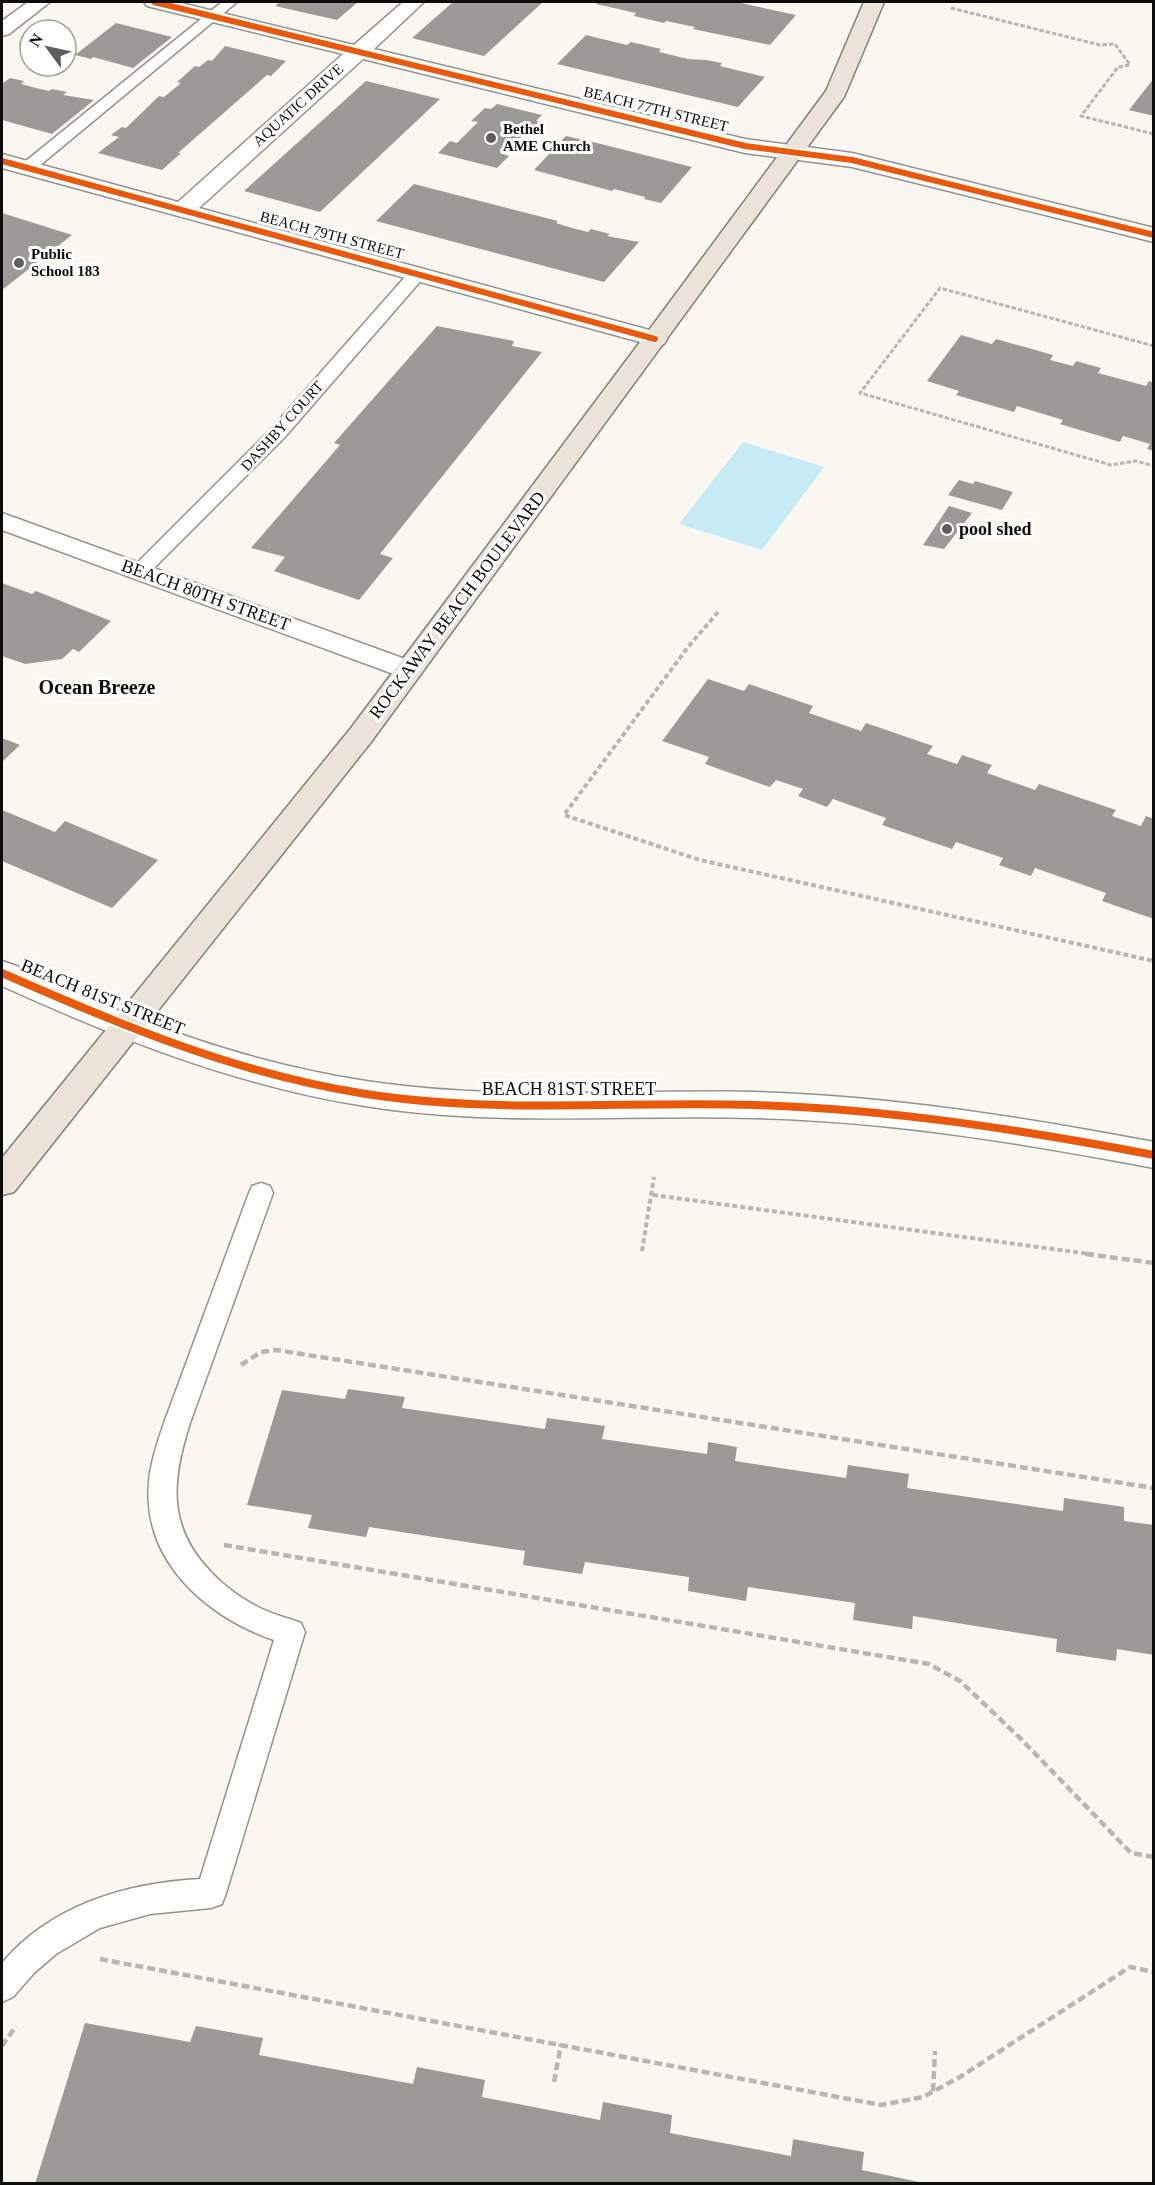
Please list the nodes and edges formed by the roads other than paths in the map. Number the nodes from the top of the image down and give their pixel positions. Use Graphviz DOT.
graph roads {
  1 [pos="40,2"];
  2 [pos="154,2"];
  3 [pos="230,2"];
  4 [pos="414,2"];
  5 [pos="870,2"];
  6 [pos="213,16"];
  7 [pos="2,30"];
  8 [pos="358,51"];
  9 [pos="793,152"];
  10 [pos="2,161"];
  11 [pos="27,168"];
  12 [pos="183,210"];
  13 [pos="1154,235"];
  14 [pos="418,273"];
  15 [pos="655,339"];
  16 [pos="2,521"];
  17 [pos="140,571"];
  18 [pos="410,670"];
  19 [pos="2,973"];
  20 [pos="128,1026"];
  21 [pos="1154,1155"];
  22 [pos="2,1182"];
  23 [pos="261,1193"];
  24 [pos="2,1986"];
  1 -- 7 [label="street"];
  2 -- 6 [label="street, BEACH 77TH STREET"];
  3 -- 6 [label="lane"];
  4 -- 8 [label="street, AQUATIC DRIVE"];
  5 -- 9 [label="main road, ROCKAWAY BEACH BOULEVARD"];
  6 -- 8 [label="street, BEACH 77TH STREET"];
  6 -- 11 [label="lane"];
  8 -- 9 [label="street, BEACH 77TH STREET"];
  8 -- 12 [label="street, AQUATIC DRIVE"];
  9 -- 13 [label="street, BEACH 77TH STREET"];
  9 -- 15 [label="main road, ROCKAWAY BEACH BOULEVARD"];
  10 -- 11 [label="street, BEACH 79TH STREET"];
  11 -- 12 [label="street, BEACH 79TH STREET"];
  12 -- 14 [label="street, BEACH 79TH STREET"];
  14 -- 15 [label="street, BEACH 79TH STREET"];
  14 -- 17 [label="lane, DASHBY COURT"];
  15 -- 18 [label="main road, ROCKAWAY BEACH BOULEVARD"];
  16 -- 17 [label="street, BEACH 80TH STREET"];
  17 -- 18 [label="street, BEACH 80TH STREET"];
  18 -- 20 [label="main road, ROCKAWAY BEACH BOULEVARD"];
  19 -- 20 [label="street, BEACH 81ST STREET"];
  20 -- 21 [label="street, BEACH 81ST STREET"];
  20 -- 22 [label="main road, ROCKAWAY BEACH BOULEVARD"];
  23 -- 24 [label="lane"];
}
